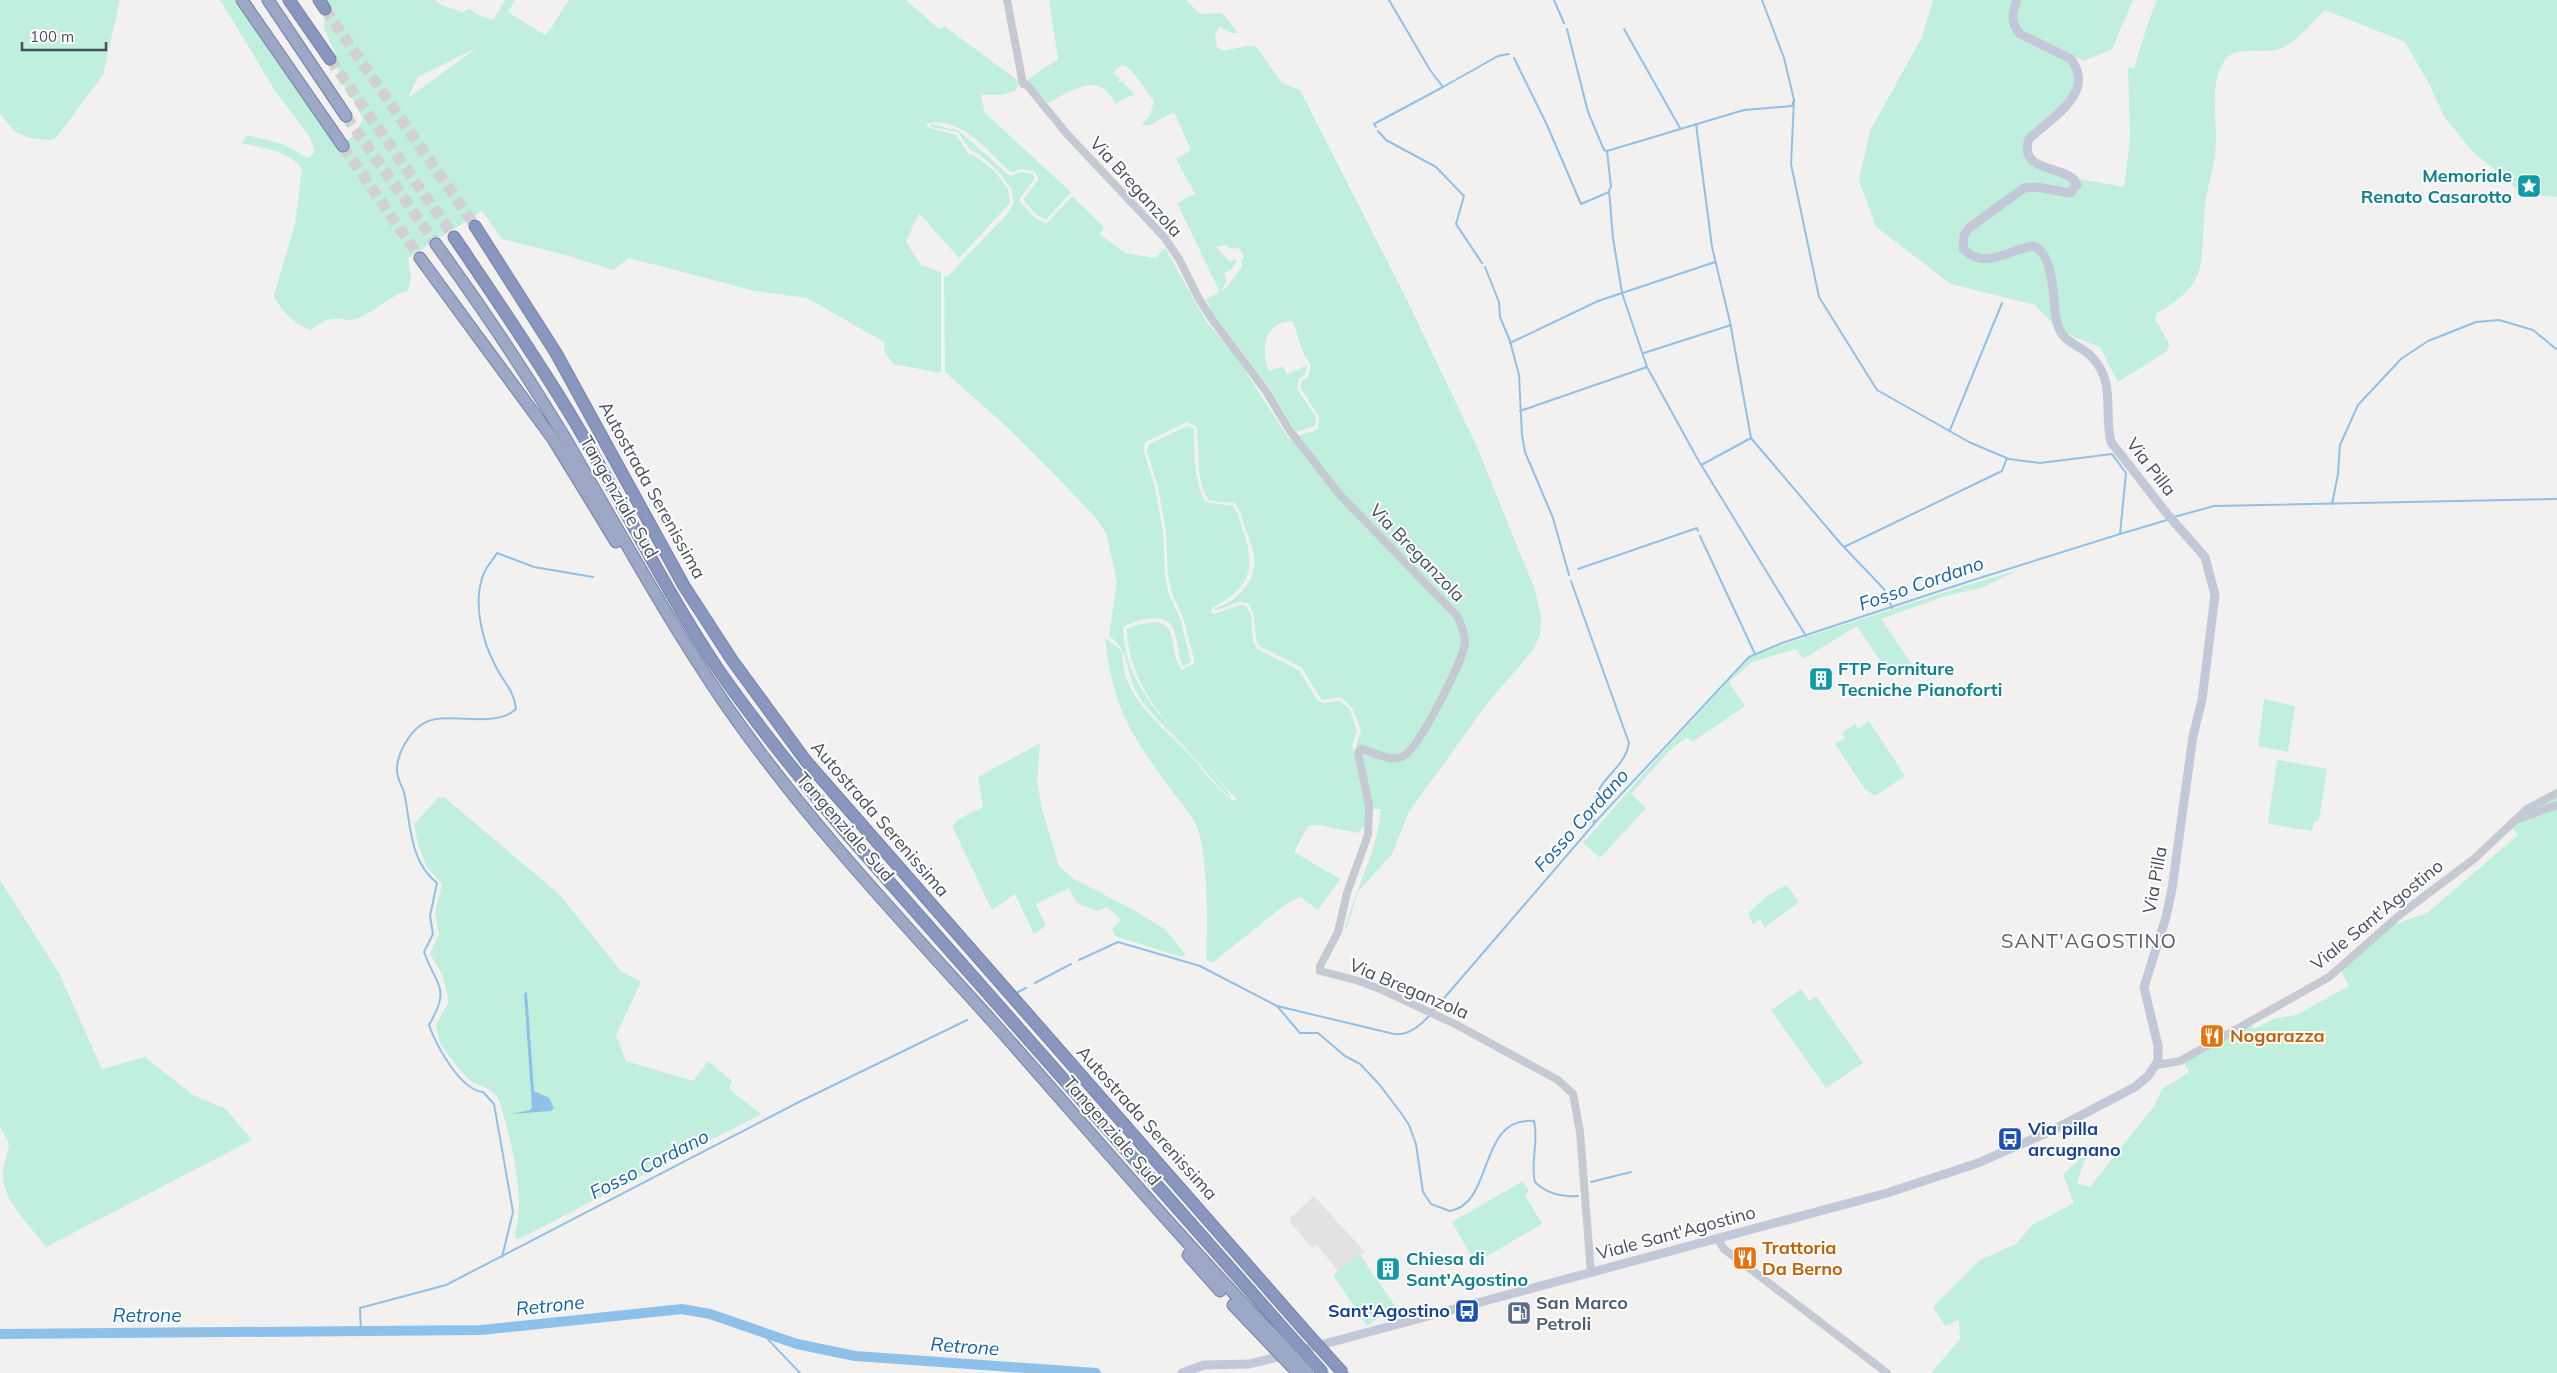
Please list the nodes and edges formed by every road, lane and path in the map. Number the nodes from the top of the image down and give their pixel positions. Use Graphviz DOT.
graph roads {
  1 [pos="242,0"];
  2 [pos="268,0"];
  3 [pos="289,0"];
  4 [pos="1007,0"];
  5 [pos="2017,0"];
  6 [pos="330,59"];
  7 [pos="346,116"];
  8 [pos="343,146"];
  9 [pos="475,226"];
  10 [pos="454,237"];
  11 [pos="436,244"];
  12 [pos="420,258"];
  13 [pos="2557,793"];
  14 [pos="2557,805"];
  15 [pos="2516,820"];
  16 [pos="2158,1061"];
  17 [pos="1717,1238"];
  18 [pos="1591,1273"];
  19 [pos="1283,1343"];
  20 [pos="1183,1373"];
  21 [pos="1298,1373"];
  22 [pos="1308,1373"];
  23 [pos="1323,1373"];
  24 [pos="1343,1373"];
  25 [pos="1887,1373"];
  1 -- 8 [label="highway"];
  2 -- 7 [label="highway"];
  3 -- 6 [label="highway"];
  4 -- 18 [label="street, Via Breganzola"];
  5 -- 16 [label="main road, Via Pilla"];
  9 -- 24 [label="highway, Autostrada Serenissima, bridge"];
  10 -- 19 [label="highway, Autostrada Serenissima"];
  11 -- 19 [label="highway, Tangenziale Sud"];
  12 -- 19 [label="highway, Tangenziale Sud"];
  13 -- 15 [label="street, Viale Sant'Agostino"];
  14 -- 15 [label="street"];
  15 -- 16 [label="street, Viale Sant'Agostino"];
  16 -- 17 [label="main road, Viale Sant'Agostino"];
  17 -- 18 [label="main road, Viale Sant'Agostino"];
  17 -- 25 [label="street"];
  18 -- 20 [label="main road, Viale Sant'Agostino"];
  19 -- 21 [label="highway, Tangenziale Sud, bridge"];
  19 -- 22 [label="highway, Tangenziale Sud, bridge"];
  19 -- 23 [label="highway, Autostrada Serenissima, bridge"];
}
